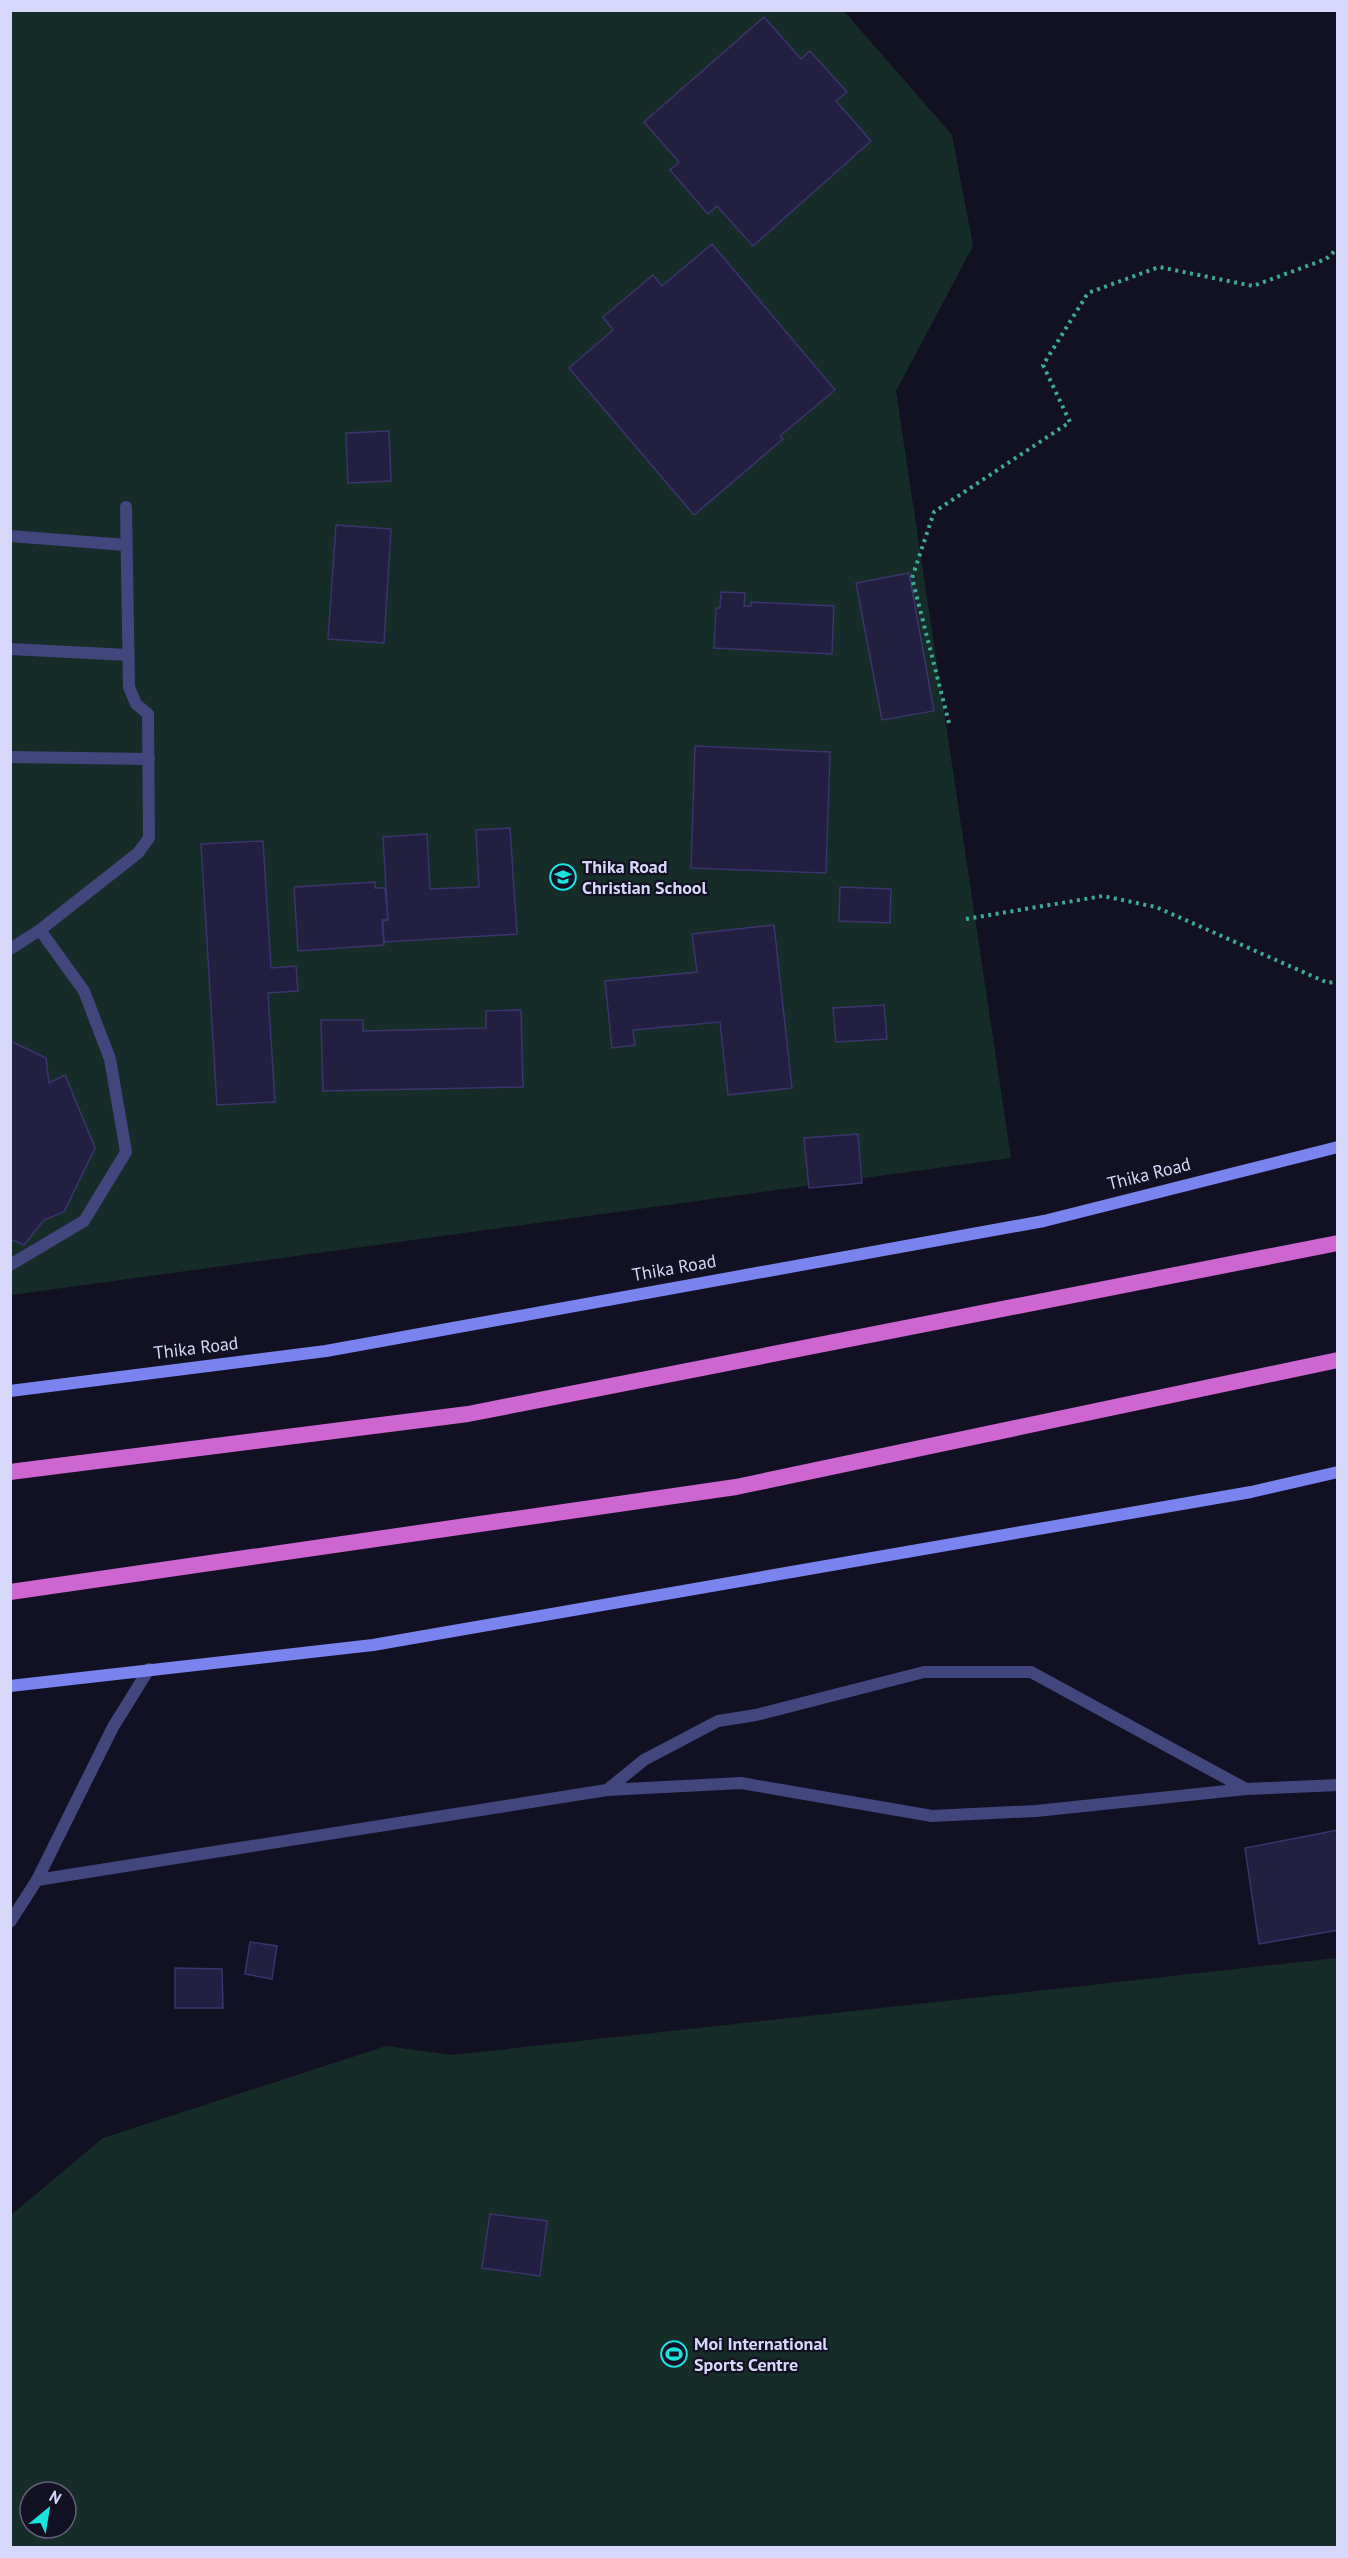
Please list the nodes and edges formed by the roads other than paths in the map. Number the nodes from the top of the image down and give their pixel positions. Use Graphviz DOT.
graph roads {
  1 [pos="126,507"];
  2 [pos="10,536"];
  3 [pos="126,545"];
  4 [pos="10,649"];
  5 [pos="128,655"];
  6 [pos="10,757"];
  7 [pos="149,759"];
  8 [pos="40,930"];
  9 [pos="10,949"];
  10 [pos="1338,1147"];
  11 [pos="1338,1243"];
  12 [pos="10,1265"];
  13 [pos="1338,1360"];
  14 [pos="10,1391"];
  15 [pos="10,1472"];
  16 [pos="1338,1472"];
  17 [pos="10,1592"];
  18 [pos="149,1669"];
  19 [pos="10,1686"];
  20 [pos="1338,1785"];
  21 [pos="1246,1789"];
  22 [pos="607,1790"];
  23 [pos="37,1880"];
  24 [pos="10,1922"];
  1 -- 3 [label="street"];
  2 -- 3 [label="street"];
  3 -- 5 [label="street"];
  4 -- 5 [label="street"];
  5 -- 7 [label="street"];
  6 -- 7 [label="street"];
  7 -- 8 [label="street"];
  8 -- 9 [label="street"];
  8 -- 12 [label="street"];
  10 -- 14 [label="main road, Thika Road"];
  11 -- 15 [label="highway"];
  13 -- 17 [label="highway"];
  16 -- 18 [label="main road"];
  18 -- 19 [label="main road"];
  18 -- 23 [label="street"];
  20 -- 21 [label="street"];
  21 -- 22 [label="street"];
  21 -- 22 [label="street"];
  22 -- 23 [label="street"];
  23 -- 24 [label="street"];
}
